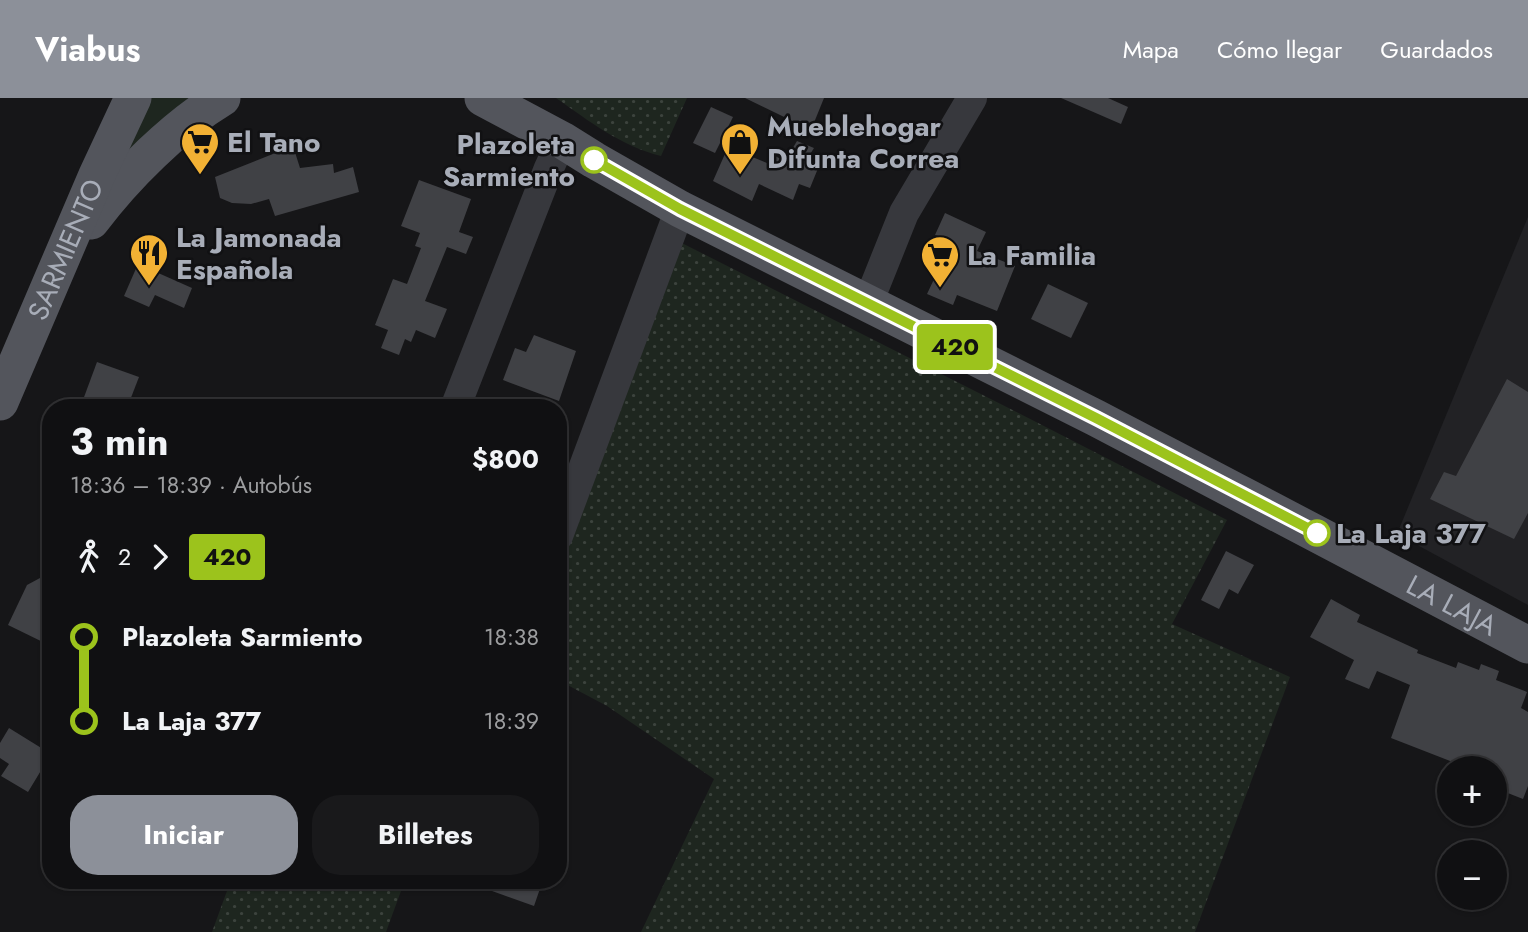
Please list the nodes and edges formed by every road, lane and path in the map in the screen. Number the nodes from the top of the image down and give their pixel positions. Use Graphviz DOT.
graph roads {
  1 [pos="133,98"];
  2 [pos="222,98"];
  3 [pos="483,98"];
  4 [pos="972,98"];
  5 [pos="562,140"];
  6 [pos="680,209"];
  7 [pos="61,260"];
  8 [pos="868,303"];
  9 [pos="459,399"];
  10 [pos="0,402"];
  11 [pos="567,512"];
  12 [pos="1528,645"];
  1 -- 7 [label="main road, SARMIENTO"];
  2 -- 7 [label="main road"];
  3 -- 5 [label="main road, LA LAJA"];
  4 -- 8 [label="street"];
  5 -- 6 [label="main road, LA LAJA"];
  5 -- 9 [label="street"];
  6 -- 8 [label="main road, LA LAJA"];
  6 -- 11 [label="street"];
  7 -- 10 [label="main road, SARMIENTO"];
  8 -- 12 [label="main road, LA LAJA"];
}
